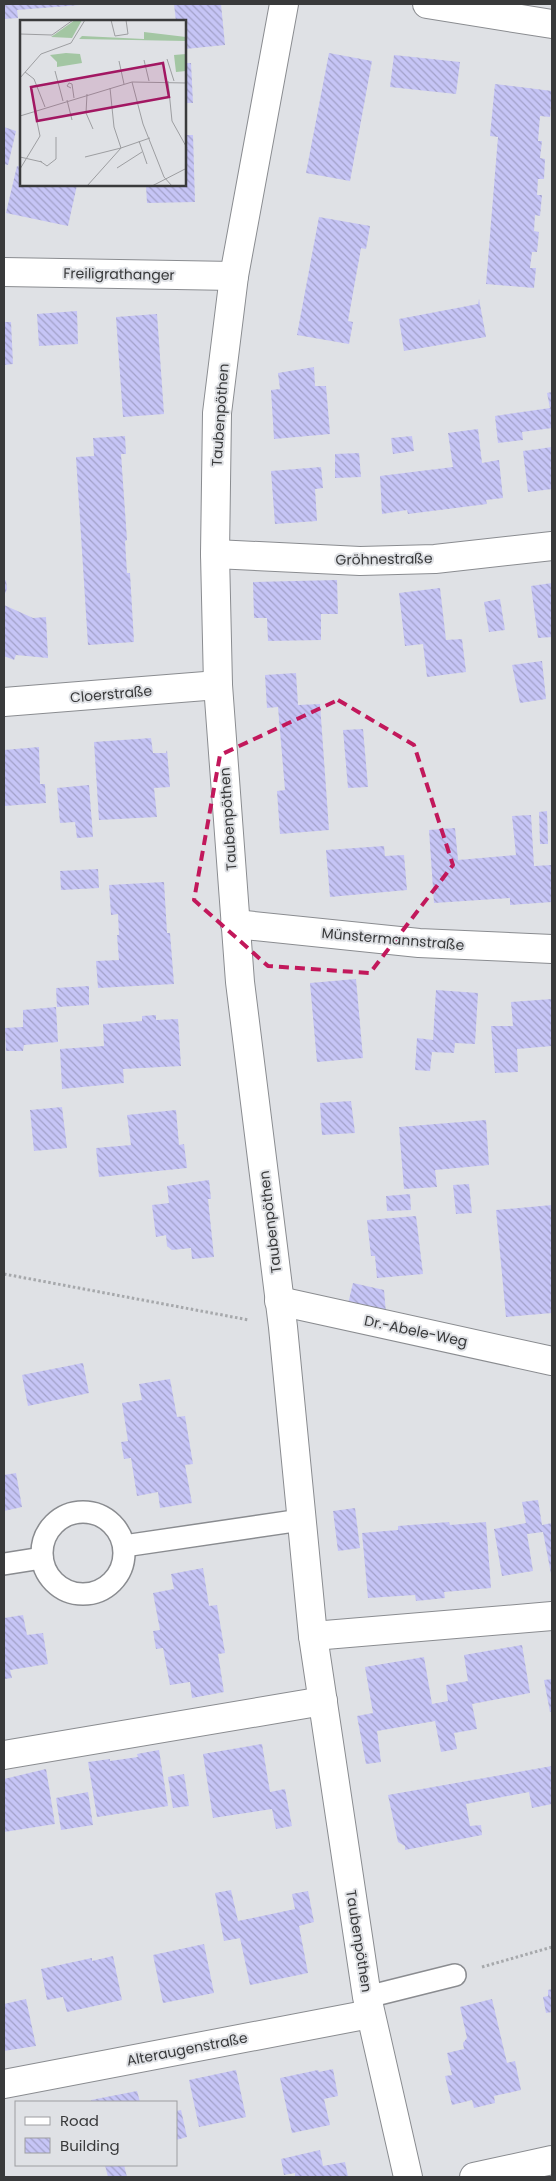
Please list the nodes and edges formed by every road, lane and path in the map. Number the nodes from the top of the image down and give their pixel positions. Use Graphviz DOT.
graph roads {
  1 [pos="284,4"];
  2 [pos="427,4"];
  3 [pos="552,24"];
  4 [pos="4,272"];
  5 [pos="234,276"];
  6 [pos="552,546"];
  7 [pos="215,554"];
  8 [pos="218,685"];
  9 [pos="4,702"];
  10 [pos="235,924"];
  11 [pos="552,949"];
  12 [pos="279,1301"];
  13 [pos="552,1361"];
  14 [pos="301,1520"];
  15 [pos="124,1546"];
  16 [pos="42,1558"];
  17 [pos="4,1564"];
  18 [pos="552,1616"];
  19 [pos="313,1636"];
  20 [pos="323,1701"];
  21 [pos="4,1756"];
  22 [pos="552,1947"];
  23 [pos="454,1975"];
  24 [pos="369,2005"];
  25 [pos="4,2084"];
  26 [pos="552,2160"];
  27 [pos="408,2177"];
  28 [pos="474,2177"];
  1 -- 5 [label="street, Taubenpöthen"];
  2 -- 3 [label="street"];
  4 -- 5 [label="street, Freiligrathanger"];
  5 -- 7 [label="street, Taubenpöthen"];
  6 -- 7 [label="street, Gröhnestraße"];
  7 -- 8 [label="street, Taubenpöthen"];
  8 -- 9 [label="street, Cloerstraße"];
  8 -- 10 [label="street, Taubenpöthen"];
  10 -- 11 [label="street, Münstermannstraße"];
  10 -- 12 [label="street, Taubenpöthen"];
  12 -- 13 [label="street, Dr.-Abele-Weg"];
  12 -- 14 [label="street, Taubenpöthen"];
  14 -- 15 [label="lane"];
  14 -- 19 [label="street, Taubenpöthen"];
  15 -- 16 [label="lane"];
  15 -- 16 [label="lane"];
  16 -- 17 [label="lane"];
  18 -- 19 [label="street"];
  19 -- 20 [label="street, Taubenpöthen"];
  20 -- 21 [label="street"];
  20 -- 24 [label="street, Taubenpöthen"];
  22 -- 23 [label="path"];
  23 -- 24 [label="lane"];
  24 -- 25 [label="street, Alteraugenstraße"];
  24 -- 27 [label="street, Taubenpöthen"];
  26 -- 28 [label="street"];
}
